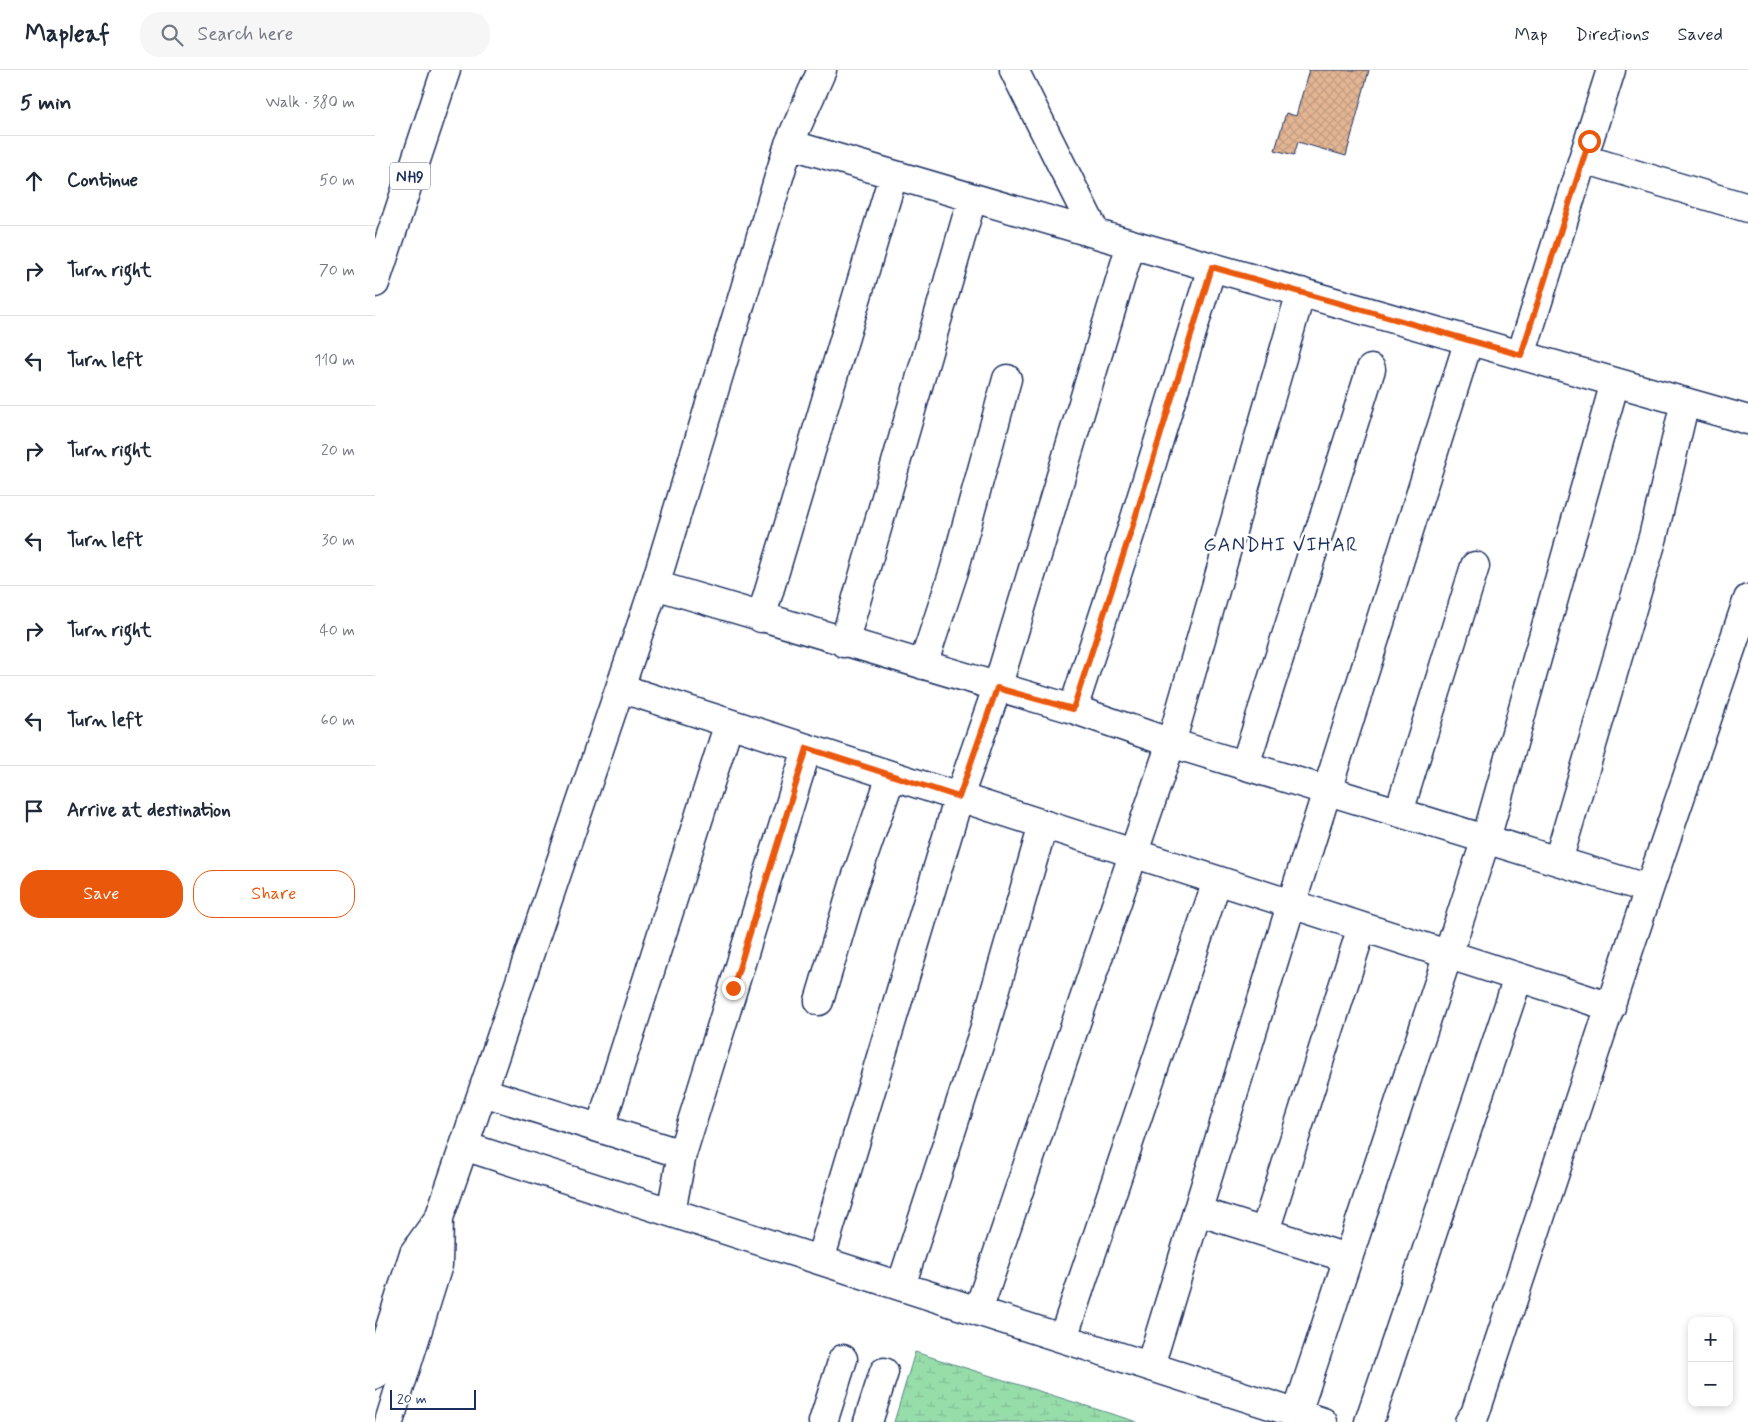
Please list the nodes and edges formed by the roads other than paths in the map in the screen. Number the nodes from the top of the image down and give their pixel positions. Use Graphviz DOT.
graph roads {
  1 [pos="446,70"];
  2 [pos="822,70"];
  3 [pos="1013,70"];
  4 [pos="1611,70"];
  5 [pos="789,144"];
  6 [pos="1583,159"];
  7 [pos="893,176"];
  8 [pos="972,199"];
  9 [pos="1747,204"];
  10 [pos="1095,232"];
  11 [pos="1131,244"];
  12 [pos="1212,267"];
  13 [pos="375,283"];
  14 [pos="1301,292"];
  15 [pos="1469,340"];
  16 [pos="1521,355"];
  17 [pos="1371,369"];
  18 [pos="1007,379"];
  19 [pos="1615,382"];
  20 [pos="1685,402"];
  21 [pos="1748,420"];
  22 [pos="1475,566"];
  23 [pos="655,585"];
  24 [pos="1748,599"];
  25 [pos="761,618"];
  26 [pos="844,643"];
  27 [pos="923,665"];
  28 [pos="620,688"];
  29 [pos="997,688"];
  30 [pos="1073,709"];
  31 [pos="729,724"];
  32 [pos="1171,743"];
  33 [pos="807,748"];
  34 [pos="1245,765"];
  35 [pos="891,776"];
  36 [pos="1328,791"];
  37 [pos="959,797"];
  38 [pos="1399,812"];
  39 [pos="1043,825"];
  40 [pos="1485,839"];
  41 [pos="1134,854"];
  42 [pos="1558,861"];
  43 [pos="1217,881"];
  44 [pos="1649,889"];
  45 [pos="1291,905"];
  46 [pos="1362,927"];
  47 [pos="1446,954"];
  48 [pos="1519,978"];
  49 [pos="819,1001"];
  50 [pos="1611,1007"];
  51 [pos="483,1092"];
  52 [pos="600,1128"];
  53 [pos="464,1146"];
  54 [pos="682,1154"];
  55 [pos="1197,1210"];
  56 [pos="671,1212"];
  57 [pos="439,1218"];
  58 [pos="1265,1231"];
  59 [pos="1347,1258"];
  60 [pos="820,1260"];
  61 [pos="901,1286"];
  62 [pos="978,1311"];
  63 [pos="1063,1338"];
  64 [pos="843,1359"];
  65 [pos="1149,1366"];
  66 [pos="884,1372"];
  67 [pos="375,1375"];
  68 [pos="1297,1414"];
  69 [pos="389,1422"];
  70 [pos="823,1422"];
  71 [pos="868,1422"];
  72 [pos="1323,1422"];
  73 [pos="1369,1422"];
  74 [pos="1469,1422"];
  1 -- 13 [label="main road, NH9"];
  2 -- 5 [label="main road"];
  3 -- 10 [label="main road"];
  4 -- 6 [label="main road"];
  5 -- 7 [label="main road"];
  5 -- 23 [label="main road"];
  6 -- 9 [label="main road"];
  6 -- 16 [label="main road"];
  7 -- 8 [label="main road"];
  7 -- 25 [label="main road"];
  8 -- 10 [label="main road"];
  8 -- 26 [label="main road"];
  10 -- 11 [label="main road"];
  11 -- 12 [label="main road"];
  11 -- 29 [label="main road"];
  12 -- 14 [label="main road"];
  12 -- 30 [label="main road"];
  14 -- 15 [label="main road"];
  14 -- 32 [label="main road"];
  15 -- 16 [label="main road"];
  15 -- 36 [label="main road"];
  16 -- 19 [label="main road"];
  17 -- 34 [label="main road"];
  18 -- 27 [label="main road"];
  19 -- 20 [label="main road"];
  19 -- 40 [label="main road"];
  20 -- 21 [label="main road"];
  20 -- 42 [label="main road"];
  22 -- 38 [label="main road"];
  23 -- 25 [label="main road"];
  23 -- 28 [label="main road"];
  24 -- 44 [label="main road"];
  25 -- 26 [label="main road"];
  26 -- 27 [label="main road"];
  27 -- 29 [label="main road"];
  28 -- 31 [label="main road"];
  28 -- 51 [label="main road"];
  29 -- 30 [label="main road"];
  29 -- 37 [label="main road"];
  30 -- 32 [label="main road"];
  31 -- 33 [label="main road"];
  31 -- 52 [label="main road"];
  32 -- 34 [label="main road"];
  32 -- 41 [label="main road"];
  33 -- 35 [label="main road"];
  33 -- 54 [label="main road"];
  34 -- 36 [label="main road"];
  35 -- 37 [label="main road"];
  35 -- 49 [label="main road"];
  36 -- 38 [label="main road"];
  36 -- 45 [label="main road"];
  37 -- 39 [label="main road"];
  37 -- 60 [label="main road"];
  38 -- 40 [label="main road"];
  39 -- 41 [label="main road"];
  39 -- 61 [label="main road"];
  40 -- 42 [label="main road"];
  40 -- 47 [label="main road"];
  41 -- 43 [label="main road"];
  41 -- 62 [label="main road"];
  42 -- 44 [label="main road"];
  43 -- 45 [label="main road"];
  43 -- 63 [label="main road"];
  44 -- 50 [label="main road"];
  45 -- 46 [label="main road"];
  45 -- 55 [label="main road"];
  46 -- 47 [label="main road"];
  46 -- 58 [label="main road"];
  47 -- 48 [label="main road"];
  47 -- 59 [label="main road"];
  48 -- 50 [label="main road"];
  48 -- 73 [label="main road"];
  50 -- 74 [label="main road"];
  51 -- 52 [label="main road"];
  51 -- 53 [label="main road"];
  52 -- 54 [label="main road"];
  53 -- 56 [label="main road"];
  53 -- 57 [label="main road"];
  54 -- 56 [label="main road"];
  55 -- 58 [label="main road"];
  55 -- 65 [label="main road"];
  56 -- 60 [label="main road"];
  57 -- 67 [label="main road"];
  57 -- 69 [label="main road"];
  58 -- 59 [label="main road"];
  59 -- 68 [label="main road"];
  60 -- 61 [label="main road"];
  61 -- 62 [label="main road"];
  62 -- 63 [label="main road"];
  63 -- 65 [label="main road"];
  64 -- 70 [label="main road"];
  65 -- 68 [label="main road"];
  66 -- 71 [label="main road"];
  68 -- 72 [label="main road"];
}
